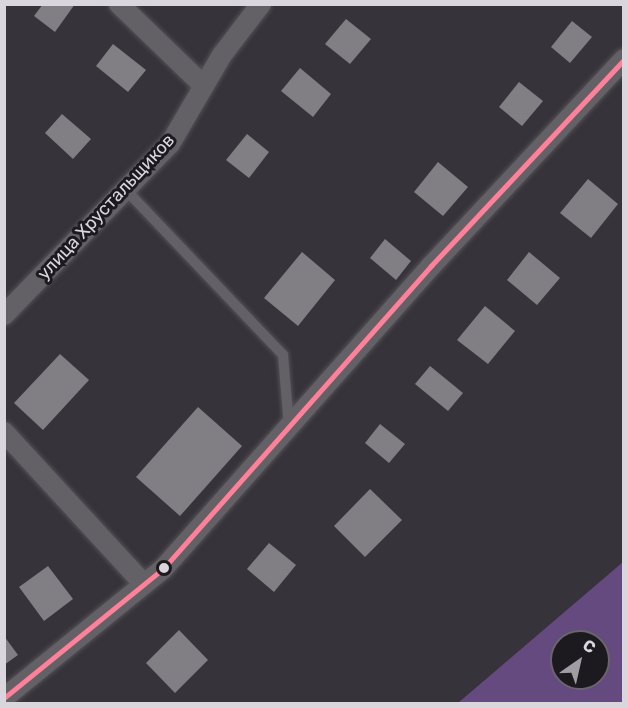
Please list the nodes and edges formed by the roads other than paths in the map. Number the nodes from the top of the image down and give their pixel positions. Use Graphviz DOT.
graph roads {
  1 [pos="119,4"];
  2 [pos="261,4"];
  3 [pos="624,59"];
  4 [pos="204,86"];
  5 [pos="126,190"];
  6 [pos="4,315"];
  7 [pos="289,426"];
  8 [pos="4,432"];
  9 [pos="144,584"];
  10 [pos="4,698"];
  1 -- 4 [label="street"];
  2 -- 4 [label="street, улица Хрустальщиков"];
  3 -- 7 [label="street"];
  4 -- 5 [label="street, улица Хрустальщиков"];
  5 -- 6 [label="street, улица Хрустальщиков"];
  5 -- 7 [label="lane"];
  7 -- 9 [label="street"];
  8 -- 9 [label="street"];
  9 -- 10 [label="street"];
}
